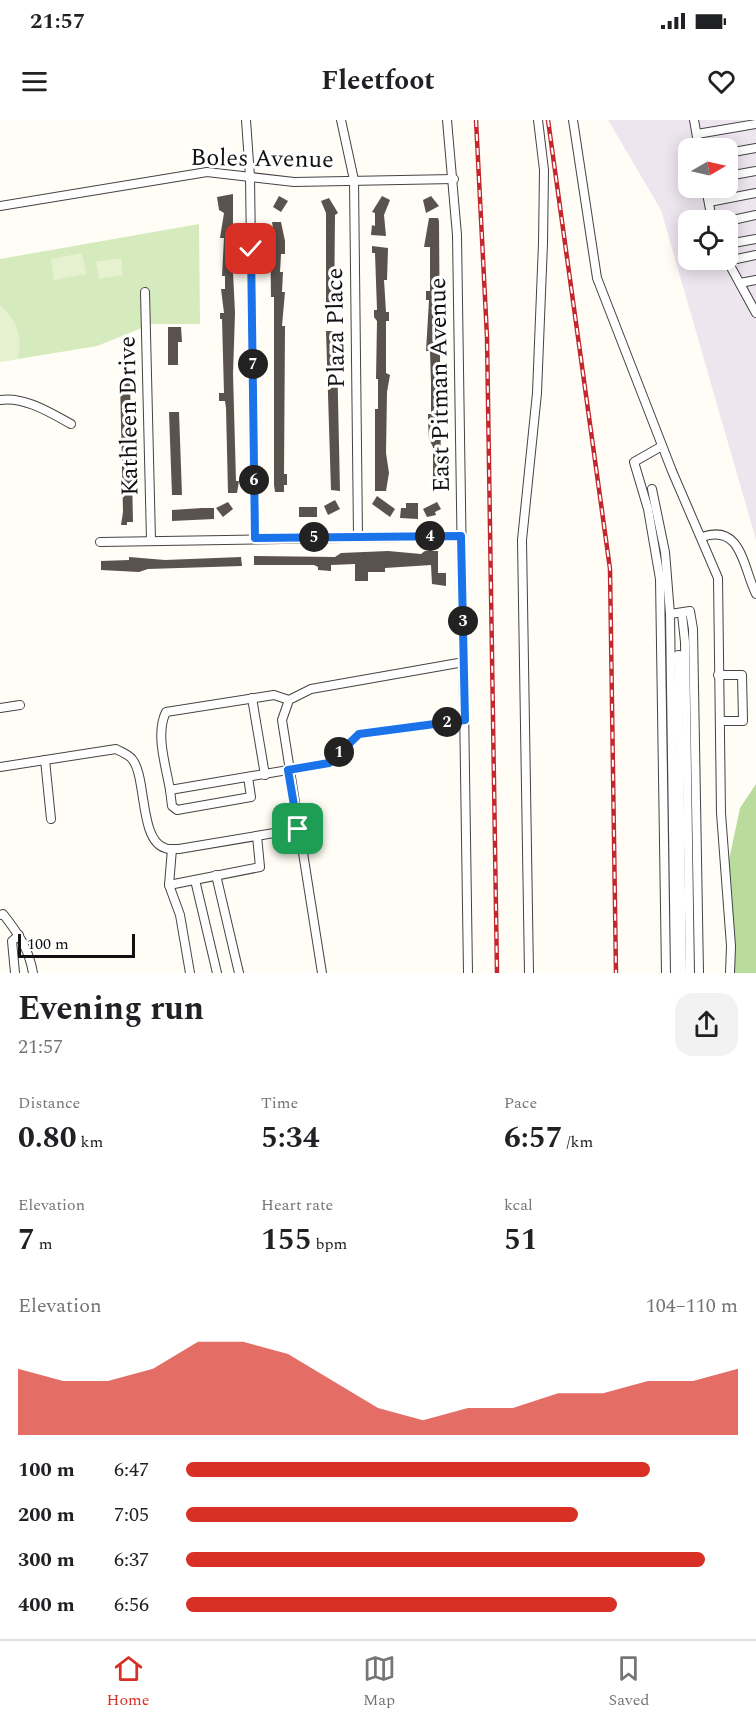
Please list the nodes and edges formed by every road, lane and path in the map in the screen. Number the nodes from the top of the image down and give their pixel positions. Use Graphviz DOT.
graph roads {
  1 [pos="246,120"];
  2 [pos="341,120"];
  3 [pos="447,120"];
  4 [pos="538,120"];
  5 [pos="573,120"];
  6 [pos="694,120"];
  7 [pos="756,124"];
  8 [pos="696,134"];
  9 [pos="697,138"];
  10 [pos="756,148"];
  11 [pos="738,151"];
  12 [pos="756,171"];
  13 [pos="738,174"];
  14 [pos="250,177"];
  15 [pos="454,179"];
  16 [pos="354,180"];
  17 [pos="756,193"];
  18 [pos="708,198"];
  19 [pos="709,202"];
  20 [pos="0,206"];
  21 [pos="710,210"];
  22 [pos="756,215"];
  23 [pos="738,219"];
  24 [pos="756,239"];
  25 [pos="738,242"];
  26 [pos="756,255"];
  27 [pos="738,258"];
  28 [pos="733,270"];
  29 [pos="756,280"];
  30 [pos="740,283"];
  31 [pos="145,292"];
  32 [pos="754,303"];
  33 [pos="756,313"];
  34 [pos="0,400"];
  35 [pos="71,424"];
  36 [pos="662,447"];
  37 [pos="652,489"];
  38 [pos="706,535"];
  39 [pos="358,536"];
  40 [pos="461,536"];
  41 [pos="255,538"];
  42 [pos="151,540"];
  43 [pos="100,542"];
  44 [pos="756,594"];
  45 [pos="670,614"];
  46 [pos="682,614"];
  47 [pos="685,656"];
  48 [pos="464,662"];
  49 [pos="718,675"];
  50 [pos="252,698"];
  51 [pos="289,700"];
  52 [pos="20,705"];
  53 [pos="0,708"];
  54 [pos="465,720"];
  55 [pos="720,721"];
  56 [pos="45,760"];
  57 [pos="0,767"];
  58 [pos="288,770"];
  59 [pos="265,774"];
  60 [pos="248,777"];
  61 [pos="170,790"];
  62 [pos="51,819"];
  63 [pos="298,829"];
  64 [pos="256,836"];
  65 [pos="172,849"];
  66 [pos="216,875"];
  67 [pos="195,880"];
  68 [pos="169,885"];
  69 [pos="0,915"];
  70 [pos="19,935"];
  71 [pos="15,973"];
  72 [pos="33,973"];
  73 [pos="190,973"];
  74 [pos="217,973"];
  75 [pos="239,973"];
  76 [pos="322,973"];
  77 [pos="468,973"];
  78 [pos="529,973"];
  79 [pos="666,973"];
  80 [pos="675,973"];
  81 [pos="682,973"];
  82 [pos="690,973"];
  83 [pos="699,973"];
  84 [pos="730,973"];
  1 -- 14 [label="street"];
  2 -- 16 [label="street, Plaza Place"];
  3 -- 15 [label="street, East Pitman Avenue"];
  4 -- 78 [label="street"];
  5 -- 36 [label="street"];
  6 -- 8 [label="street"];
  7 -- 8 [label="street"];
  8 -- 9 [label="street"];
  10 -- 11 [label="street"];
  12 -- 13 [label="street"];
  14 -- 16 [label="street, Boles Avenue"];
  14 -- 20 [label="street, Boles Avenue"];
  14 -- 41 [label="street"];
  15 -- 16 [label="street, Boles Avenue"];
  15 -- 40 [label="street, East Pitman Avenue"];
  16 -- 39 [label="street, Plaza Place"];
  17 -- 19 [label="street"];
  18 -- 19 [label="street"];
  19 -- 21 [label="street"];
  22 -- 23 [label="street"];
  24 -- 25 [label="street"];
  26 -- 27 [label="street"];
  28 -- 30 [label="street"];
  29 -- 30 [label="street"];
  30 -- 32 [label="street"];
  31 -- 42 [label="street, Kathleen Drive"];
  32 -- 33 [label="street"];
  34 -- 35 [label="street"];
  36 -- 38 [label="street"];
  36 -- 79 [label="street"];
  37 -- 45 [label="street"];
  38 -- 44 [label="street"];
  38 -- 49 [label="street"];
  39 -- 40 [label="street"];
  39 -- 41 [label="street"];
  40 -- 48 [label="street, East Pitman Avenue"];
  41 -- 42 [label="street"];
  42 -- 43 [label="street"];
  45 -- 46 [label="street"];
  45 -- 80 [label="street"];
  46 -- 47 [label="street"];
  46 -- 83 [label="street"];
  47 -- 81 [label="street"];
  47 -- 82 [label="street"];
  48 -- 51 [label="street"];
  48 -- 54 [label="street, East Pitman Avenue"];
  49 -- 55 [label="street"];
  49 -- 55 [label="street"];
  50 -- 51 [label="street"];
  50 -- 59 [label="street"];
  50 -- 61 [label="street"];
  51 -- 58 [label="street"];
  52 -- 53 [label="street"];
  54 -- 58 [label="street"];
  54 -- 77 [label="street, East Pitman Avenue"];
  55 -- 84 [label="street"];
  56 -- 57 [label="street"];
  56 -- 62 [label="street"];
  56 -- 65 [label="street"];
  58 -- 59 [label="street"];
  58 -- 63 [label="street"];
  59 -- 60 [label="street"];
  60 -- 61 [label="street"];
  60 -- 61 [label="street"];
  63 -- 64 [label="street"];
  63 -- 76 [label="street"];
  64 -- 65 [label="street"];
  64 -- 66 [label="street"];
  65 -- 68 [label="street"];
  66 -- 67 [label="street"];
  66 -- 75 [label="street"];
  67 -- 68 [label="street"];
  67 -- 74 [label="street"];
  68 -- 73 [label="street"];
  69 -- 70 [label="street"];
  70 -- 71 [label="street"];
  70 -- 72 [label="street"];
}
